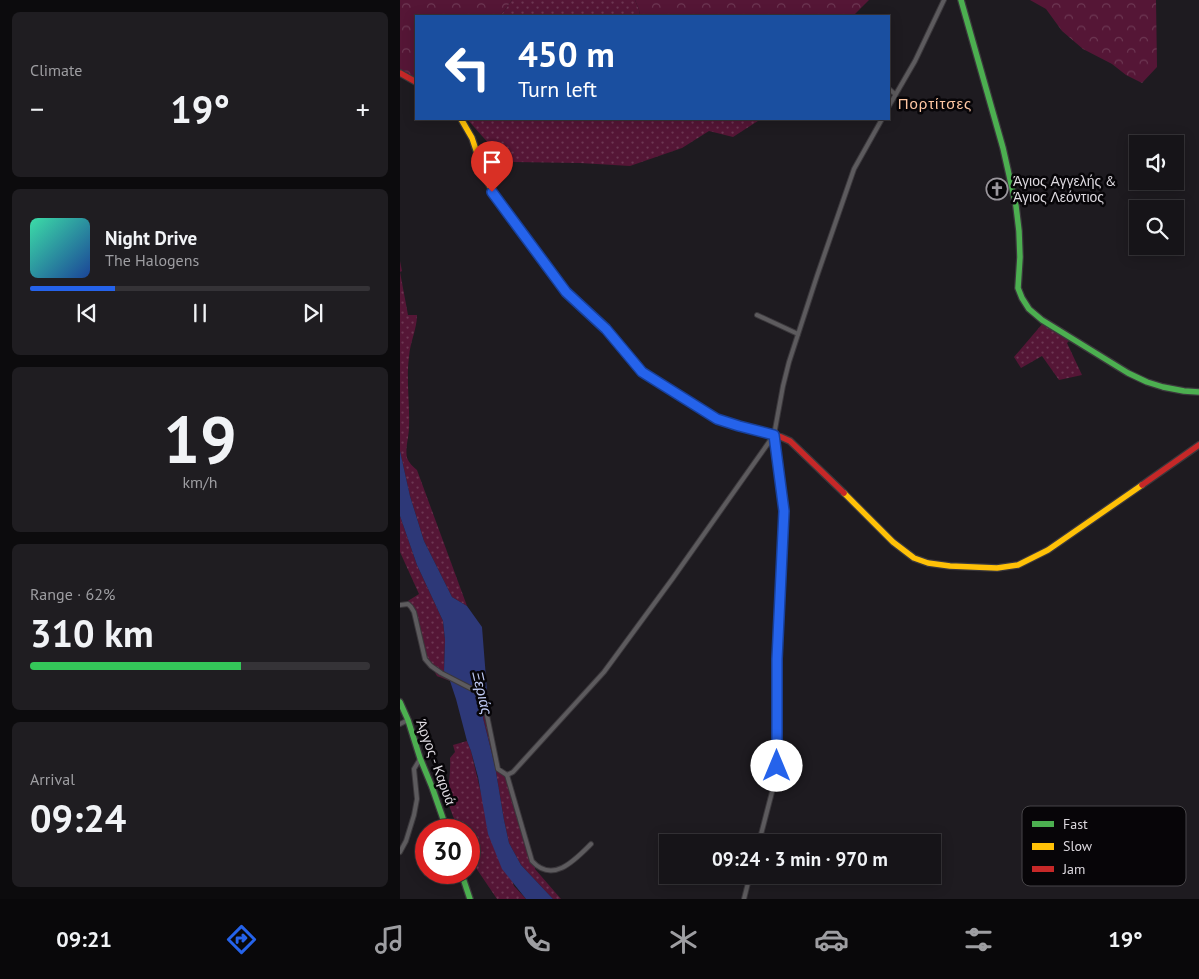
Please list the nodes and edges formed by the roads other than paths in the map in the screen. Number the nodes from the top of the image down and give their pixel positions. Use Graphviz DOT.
graph roads {
  1 [pos="944,0"];
  2 [pos="961,0"];
  3 [pos="400,73"];
  4 [pos="415,81"];
  5 [pos="890,90"];
  6 [pos="895,94"];
  7 [pos="890,104"];
  8 [pos="463,120"];
  9 [pos="881,120"];
  10 [pos="757,315"];
  11 [pos="798,334"];
  12 [pos="1199,392"];
  13 [pos="774,435"];
  14 [pos="1199,446"];
  15 [pos="400,605"];
  16 [pos="400,702"];
  17 [pos="408,720"];
  18 [pos="400,724"];
  19 [pos="420,758"];
  20 [pos="507,775"];
  21 [pos="443,819"];
  22 [pos="760,834"];
  23 [pos="591,844"];
  24 [pos="400,852"];
  25 [pos="465,884"];
  26 [pos="748,884"];
  27 [pos="470,899"];
  28 [pos="744,899"];
  1 -- 6 [label="street"];
  2 -- 12 [label="street"];
  3 -- 4 [label="street"];
  5 -- 6 [label="street"];
  6 -- 7 [label="street"];
  8 -- 13 [label="street"];
  9 -- 11 [label="street"];
  10 -- 11 [label="street"];
  11 -- 13 [label="street"];
  13 -- 14 [label="street"];
  13 -- 20 [label="street"];
  13 -- 22 [label="street"];
  15 -- 20 [label="street"];
  16 -- 17 [label="street, Άργος - Καρυά"];
  17 -- 18 [label="street"];
  17 -- 19 [label="street, Άργος - Καρυά"];
  19 -- 21 [label="street, Άργος - Καρυά"];
  19 -- 24 [label="street"];
  20 -- 23 [label="street"];
  25 -- 27 [label="street"];
  26 -- 28 [label="street"];
}
